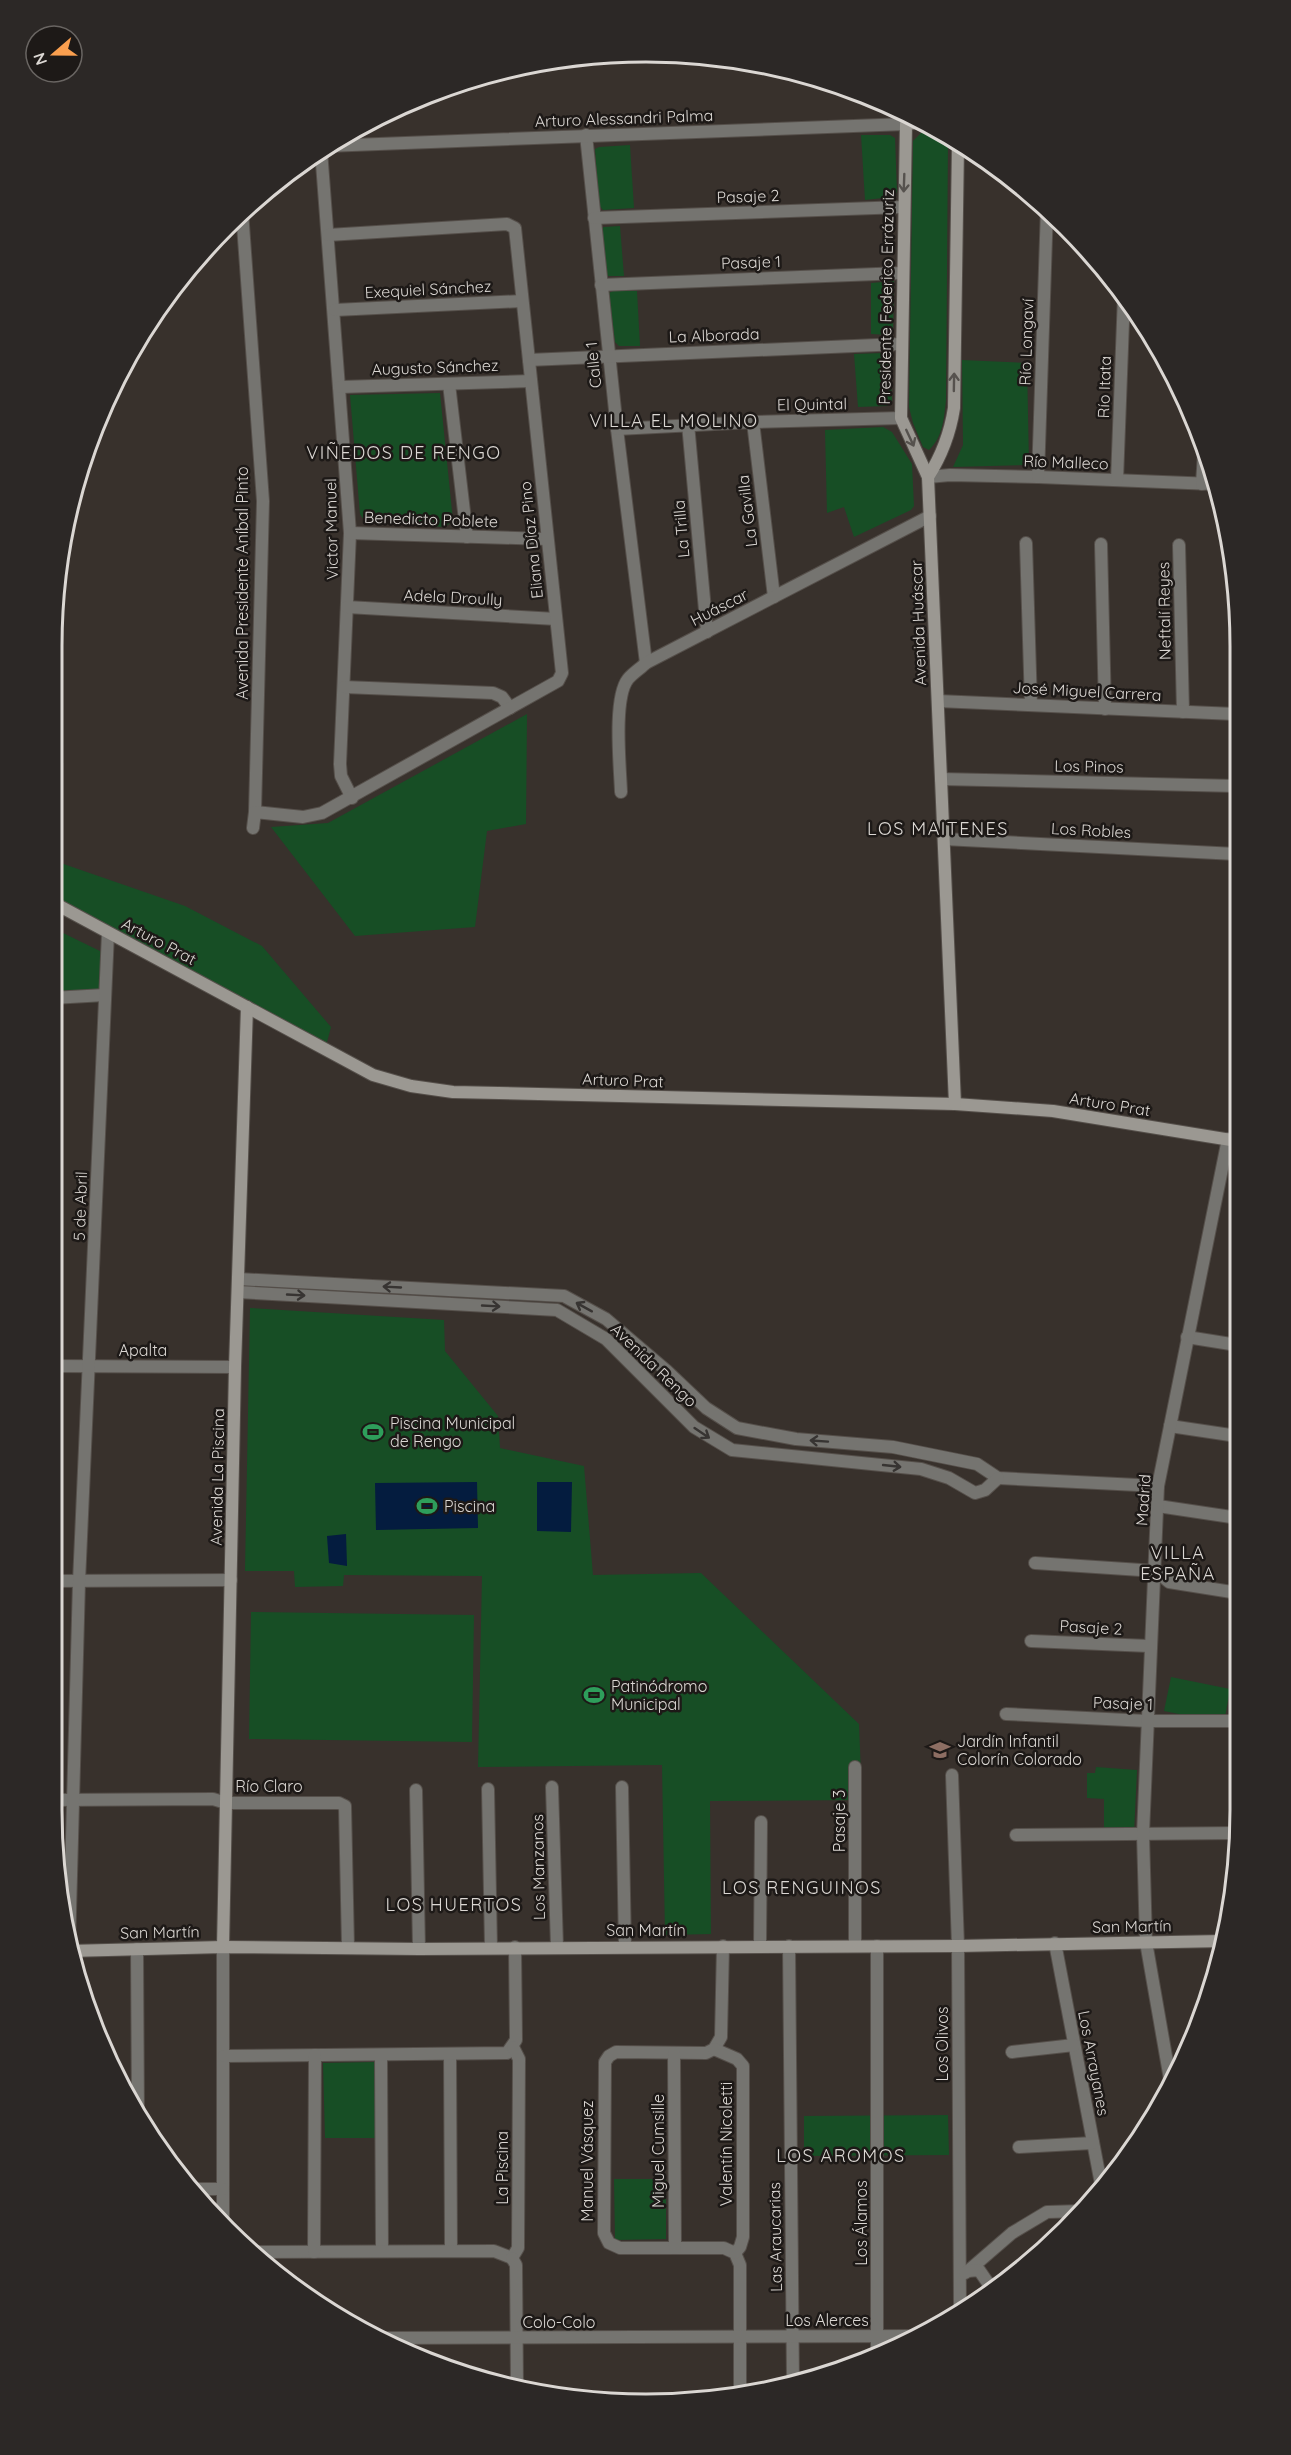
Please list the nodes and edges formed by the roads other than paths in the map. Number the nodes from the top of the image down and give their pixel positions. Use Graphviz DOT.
graph roads {
  1 [pos="896,119"];
  2 [pos="906,123"];
  3 [pos="586,135"];
  4 [pos="344,146"];
  5 [pos="958,152"];
  6 [pos="322,160"];
  7 [pos="903,207"];
  8 [pos="594,218"];
  9 [pos="1047,222"];
  10 [pos="243,223"];
  11 [pos="328,235"];
  12 [pos="902,273"];
  13 [pos="601,285"];
  14 [pos="522,301"];
  15 [pos="335,310"];
  16 [pos="1123,310"];
  17 [pos="900,344"];
  18 [pos="609,356"];
  19 [pos="529,360"];
  20 [pos="531,381"];
  21 [pos="449,384"];
  22 [pos="340,387"];
  23 [pos="900,418"];
  24 [pos="753,422"];
  25 [pos="688,424"];
  26 [pos="617,429"];
  27 [pos="928,477"];
  28 [pos="1038,477"];
  29 [pos="1117,480"];
  30 [pos="1207,484"];
  31 [pos="930,516"];
  32 [pos="350,533"];
  33 [pos="467,537"];
  34 [pos="547,539"];
  35 [pos="1026,543"];
  36 [pos="1101,544"];
  37 [pos="1179,545"];
  38 [pos="774,597"];
  39 [pos="347,607"];
  40 [pos="556,619"];
  41 [pos="707,632"];
  42 [pos="646,663"];
  43 [pos="344,687"];
  44 [pos="938,701"];
  45 [pos="1030,705"];
  46 [pos="510,708"];
  47 [pos="1105,709"];
  48 [pos="1183,712"];
  49 [pos="1230,714"];
  50 [pos="941,779"];
  51 [pos="1230,786"];
  52 [pos="621,792"];
  53 [pos="352,798"];
  54 [pos="255,812"];
  55 [pos="254,828"];
  56 [pos="944,839"];
  57 [pos="1230,854"];
  58 [pos="62,908"];
  59 [pos="108,933"];
  60 [pos="105,995"];
  61 [pos="62,997"];
  62 [pos="247,1007"];
  63 [pos="955,1104"];
  64 [pos="1230,1140"];
  65 [pos="1230,1149"];
  66 [pos="238,1286"];
  67 [pos="1187,1337"];
  68 [pos="1230,1344"];
  69 [pos="62,1366"];
  70 [pos="90,1366"];
  71 [pos="235,1367"];
  72 [pos="1170,1426"];
  73 [pos="1230,1435"];
  74 [pos="998,1478"];
  75 [pos="1158,1486"];
  76 [pos="1158,1506"];
  77 [pos="1230,1517"];
  78 [pos="1035,1563"];
  79 [pos="1156,1571"];
  80 [pos="231,1580"];
  81 [pos="62,1581"];
  82 [pos="79,1582"];
  83 [pos="1230,1592"];
  84 [pos="1031,1641"];
  85 [pos="1149,1646"];
  86 [pos="1006,1714"];
  87 [pos="1147,1721"];
  88 [pos="1230,1721"];
  89 [pos="855,1767"];
  90 [pos="952,1775"];
  91 [pos="552,1786"];
  92 [pos="622,1787"];
  93 [pos="488,1789"];
  94 [pos="416,1790"];
  95 [pos="62,1800"];
  96 [pos="73,1800"];
  97 [pos="226,1803"];
  98 [pos="761,1822"];
  99 [pos="1229,1833"];
  100 [pos="1143,1834"];
  101 [pos="1016,1836"];
  102 [pos="70,1908"];
  103 [pos="1214,1941"];
  104 [pos="1146,1942"];
  105 [pos="1055,1943"];
  106 [pos="723,1946"];
  107 [pos="760,1946"];
  108 [pos="789,1946"];
  109 [pos="855,1946"];
  110 [pos="877,1946"];
  111 [pos="958,1946"];
  112 [pos="223,1947"];
  113 [pos="348,1947"];
  114 [pos="515,1947"];
  115 [pos="556,1947"];
  116 [pos="625,1947"];
  117 [pos="491,1948"];
  118 [pos="137,1949"];
  119 [pos="419,1949"];
  120 [pos="79,1950"];
  121 [pos="1074,2045"];
  122 [pos="513,2047"];
  123 [pos="714,2049"];
  124 [pos="1012,2052"];
  125 [pos="674,2053"];
  126 [pos="450,2054"];
  127 [pos="315,2055"];
  128 [pos="381,2055"];
  129 [pos="224,2056"];
  130 [pos="1168,2069"];
  131 [pos="138,2098"];
  132 [pos="1093,2143"];
  133 [pos="1019,2147"];
  134 [pos="1100,2177"];
  135 [pos="201,2189"];
  136 [pos="223,2189"];
  137 [pos="1069,2211"];
  138 [pos="223,2212"];
  139 [pos="675,2248"];
  140 [pos="382,2251"];
  141 [pos="451,2251"];
  142 [pos="264,2252"];
  143 [pos="314,2252"];
  144 [pos="735,2253"];
  145 [pos="512,2258"];
  146 [pos="964,2274"];
  147 [pos="988,2283"];
  148 [pos="961,2300"];
  149 [pos="877,2336"];
  150 [pos="897,2336"];
  151 [pos="739,2337"];
  152 [pos="793,2337"];
  153 [pos="398,2338"];
  154 [pos="517,2339"];
  155 [pos="877,2345"];
  156 [pos="793,2375"];
  157 [pos="517,2379"];
  158 [pos="740,2386"];
  1 -- 3 [label="street, Arturo Alessandri Palma"];
  2 -- 7 [label="street, Presidente Federico Errázuriz, one-way"];
  3 -- 4 [label="street, Arturo Alessandri Palma"];
  3 -- 8 [label="street, Calle 1"];
  27 -- 5 [label="street, one-way"];
  6 -- 11 [label="street, Victor Manuel"];
  7 -- 8 [label="street, Pasaje 2"];
  7 -- 12 [label="street, Presidente Federico Errázuriz"];
  8 -- 13 [label="street, Calle 1"];
  9 -- 28 [label="street, Río Longaví"];
  10 -- 54 [label="street, Avenida Presidente Aníbal Pinto"];
  11 -- 14 [label="street, Eliana Díaz Pino"];
  11 -- 15 [label="street, Victor Manuel"];
  12 -- 13 [label="street, Pasaje 1"];
  12 -- 17 [label="street, Presidente Federico Errázuriz"];
  13 -- 18 [label="street, Calle 1"];
  14 -- 15 [label="street, Exequiel Sánchez"];
  14 -- 19 [label="street, Eliana Díaz Pino"];
  15 -- 22 [label="street, Victor Manuel"];
  16 -- 29 [label="street, Río Itata"];
  17 -- 18 [label="street, La Alborada"];
  17 -- 23 [label="street, Presidente Federico Errázuriz"];
  18 -- 19 [label="street, La Alborada"];
  18 -- 26 [label="street, Calle 1"];
  19 -- 20 [label="street, Eliana Díaz Pino"];
  20 -- 21 [label="street, Augusto Sánchez"];
  20 -- 34 [label="street, Eliana Díaz Pino"];
  21 -- 22 [label="street, Augusto Sánchez"];
  21 -- 33 [label="street"];
  22 -- 32 [label="street, Victor Manuel"];
  23 -- 24 [label="street, El Quintal"];
  23 -- 27 [label="street, Presidente Federico Errázuriz, one-way"];
  24 -- 25 [label="street, El Quintal"];
  24 -- 38 [label="street, La Gavilla"];
  25 -- 26 [label="street, El Quintal"];
  25 -- 41 [label="street, La Trilla"];
  26 -- 42 [label="street, Calle 1"];
  27 -- 28 [label="street, Río Malleco"];
  27 -- 31 [label="street, Avenida Huáscar"];
  28 -- 29 [label="street, Río Malleco"];
  29 -- 30 [label="street, Río Malleco"];
  31 -- 38 [label="street, Huáscar"];
  31 -- 44 [label="street, Avenida Huáscar"];
  32 -- 33 [label="street, Benedicto Poblete"];
  32 -- 39 [label="street, Victor Manuel"];
  33 -- 34 [label="street, Benedicto Poblete"];
  34 -- 40 [label="street, Eliana Díaz Pino"];
  35 -- 45 [label="street"];
  36 -- 47 [label="street"];
  37 -- 48 [label="street, Neftalí Reyes"];
  38 -- 41 [label="street, Huáscar"];
  39 -- 40 [label="street, Adela Droully"];
  39 -- 43 [label="street, Victor Manuel"];
  40 -- 46 [label="street, Eliana Díaz Pino"];
  41 -- 42 [label="street, Huáscar"];
  42 -- 52 [label="street, Huáscar"];
  43 -- 46 [label="street"];
  43 -- 53 [label="street, Victor Manuel"];
  44 -- 45 [label="street, José Miguel Carrera"];
  44 -- 50 [label="street, Avenida Huáscar"];
  45 -- 47 [label="street, José Miguel Carrera"];
  46 -- 53 [label="street, Eliana Díaz Pino"];
  47 -- 48 [label="street, José Miguel Carrera"];
  48 -- 49 [label="street, José Miguel Carrera"];
  50 -- 51 [label="street, Los Pinos"];
  50 -- 56 [label="street, Avenida Huáscar"];
  53 -- 54 [label="street, Eliana Díaz Pino"];
  54 -- 55 [label="street"];
  56 -- 57 [label="street, Los Robles"];
  56 -- 63 [label="street, Avenida Huáscar"];
  58 -- 59 [label="street, Arturo Prat"];
  59 -- 60 [label="street, 5 de Abril"];
  59 -- 62 [label="street, Arturo Prat"];
  60 -- 61 [label="street"];
  60 -- 70 [label="street, 5 de Abril"];
  62 -- 63 [label="street, Arturo Prat"];
  62 -- 66 [label="street, Avenida La Piscina"];
  63 -- 64 [label="street, Arturo Prat"];
  65 -- 67 [label="street, Madrid"];
  66 -- 71 [label="street, Avenida La Piscina"];
  74 -- 66 [label="street, Avenida Rengo, one-way"];
  66 -- 74 [label="street, Avenida Rengo, one-way"];
  67 -- 68 [label="street"];
  67 -- 72 [label="street, Madrid"];
  69 -- 70 [label="street, Apalta"];
  70 -- 71 [label="street, Apalta"];
  70 -- 82 [label="street, 5 de Abril"];
  71 -- 80 [label="street, Avenida La Piscina"];
  72 -- 73 [label="street"];
  72 -- 75 [label="street, Madrid"];
  74 -- 75 [label="street, Avenida Rengo"];
  75 -- 76 [label="street, Madrid"];
  76 -- 77 [label="street"];
  76 -- 79 [label="street, Madrid"];
  78 -- 79 [label="street"];
  79 -- 83 [label="street"];
  79 -- 85 [label="street, Madrid"];
  80 -- 82 [label="street"];
  80 -- 97 [label="street, Avenida La Piscina"];
  81 -- 82 [label="street"];
  82 -- 96 [label="street, 5 de Abril"];
  84 -- 85 [label="street, Pasaje 2"];
  85 -- 87 [label="street, Madrid"];
  86 -- 87 [label="street, Pasaje 1"];
  87 -- 88 [label="street, Pasaje 1"];
  87 -- 100 [label="street, Madrid"];
  89 -- 109 [label="street, Pasaje 3"];
  90 -- 111 [label="street, Los Olivos"];
  91 -- 115 [label="street, Los Manzanos"];
  92 -- 116 [label="street"];
  93 -- 117 [label="street"];
  94 -- 119 [label="street"];
  95 -- 96 [label="street, Río Claro"];
  96 -- 97 [label="street, Río Claro"];
  96 -- 102 [label="street, 5 de Abril"];
  97 -- 112 [label="street, Avenida La Piscina"];
  97 -- 113 [label="street, Río Claro"];
  98 -- 107 [label="street"];
  99 -- 100 [label="street"];
  100 -- 101 [label="street"];
  100 -- 104 [label="street, Madrid"];
  103 -- 104 [label="street, San Martín"];
  104 -- 105 [label="street, San Martín"];
  104 -- 130 [label="street, Madrid"];
  105 -- 111 [label="street, San Martín"];
  105 -- 121 [label="street, Los Arrayanes"];
  106 -- 107 [label="street, San Martín"];
  106 -- 116 [label="street, San Martín"];
  106 -- 123 [label="street"];
  107 -- 108 [label="street, San Martín"];
  108 -- 109 [label="street, San Martín"];
  108 -- 152 [label="street, Las Araucarias"];
  109 -- 110 [label="street, San Martín"];
  110 -- 111 [label="street, San Martín"];
  110 -- 149 [label="street, Los Álamos"];
  111 -- 146 [label="street, Los Olivos"];
  112 -- 113 [label="street, San Martín"];
  112 -- 118 [label="street, San Martín"];
  112 -- 129 [label="street"];
  113 -- 119 [label="street, San Martín"];
  114 -- 115 [label="street, San Martín"];
  114 -- 117 [label="street, San Martín"];
  114 -- 122 [label="street, La Piscina"];
  115 -- 116 [label="street, San Martín"];
  117 -- 119 [label="street, San Martín"];
  118 -- 120 [label="street, San Martín"];
  118 -- 131 [label="street"];
  121 -- 124 [label="street"];
  121 -- 132 [label="street, Los Arrayanes"];
  122 -- 126 [label="street"];
  122 -- 145 [label="street, La Piscina"];
  123 -- 125 [label="street, Manuel Vásquez"];
  123 -- 144 [label="street, Valentín Nicoletti"];
  125 -- 139 [label="street, Miguel Cumsille"];
  125 -- 139 [label="street, Manuel Vásquez"];
  126 -- 128 [label="street"];
  126 -- 141 [label="street"];
  127 -- 128 [label="street"];
  127 -- 129 [label="street"];
  127 -- 143 [label="street"];
  128 -- 140 [label="street"];
  129 -- 136 [label="street"];
  132 -- 133 [label="street"];
  132 -- 134 [label="street, Los Arrayanes"];
  135 -- 136 [label="street"];
  136 -- 138 [label="street"];
  137 -- 146 [label="street"];
  139 -- 144 [label="street, Manuel Vásquez"];
  140 -- 141 [label="street"];
  140 -- 143 [label="street"];
  141 -- 145 [label="street"];
  142 -- 143 [label="street"];
  144 -- 151 [label="street"];
  145 -- 154 [label="street, La Piscina"];
  146 -- 147 [label="street"];
  146 -- 148 [label="street, Los Olivos"];
  149 -- 150 [label="street, Los Alerces"];
  149 -- 152 [label="street, Los Alerces"];
  149 -- 155 [label="street, Los Álamos"];
  151 -- 152 [label="street, Los Alerces"];
  151 -- 154 [label="street, Colo-Colo"];
  151 -- 158 [label="street"];
  152 -- 156 [label="street, Las Araucarias"];
  153 -- 154 [label="street, Colo-Colo"];
  154 -- 157 [label="street, La Piscina"];
}
